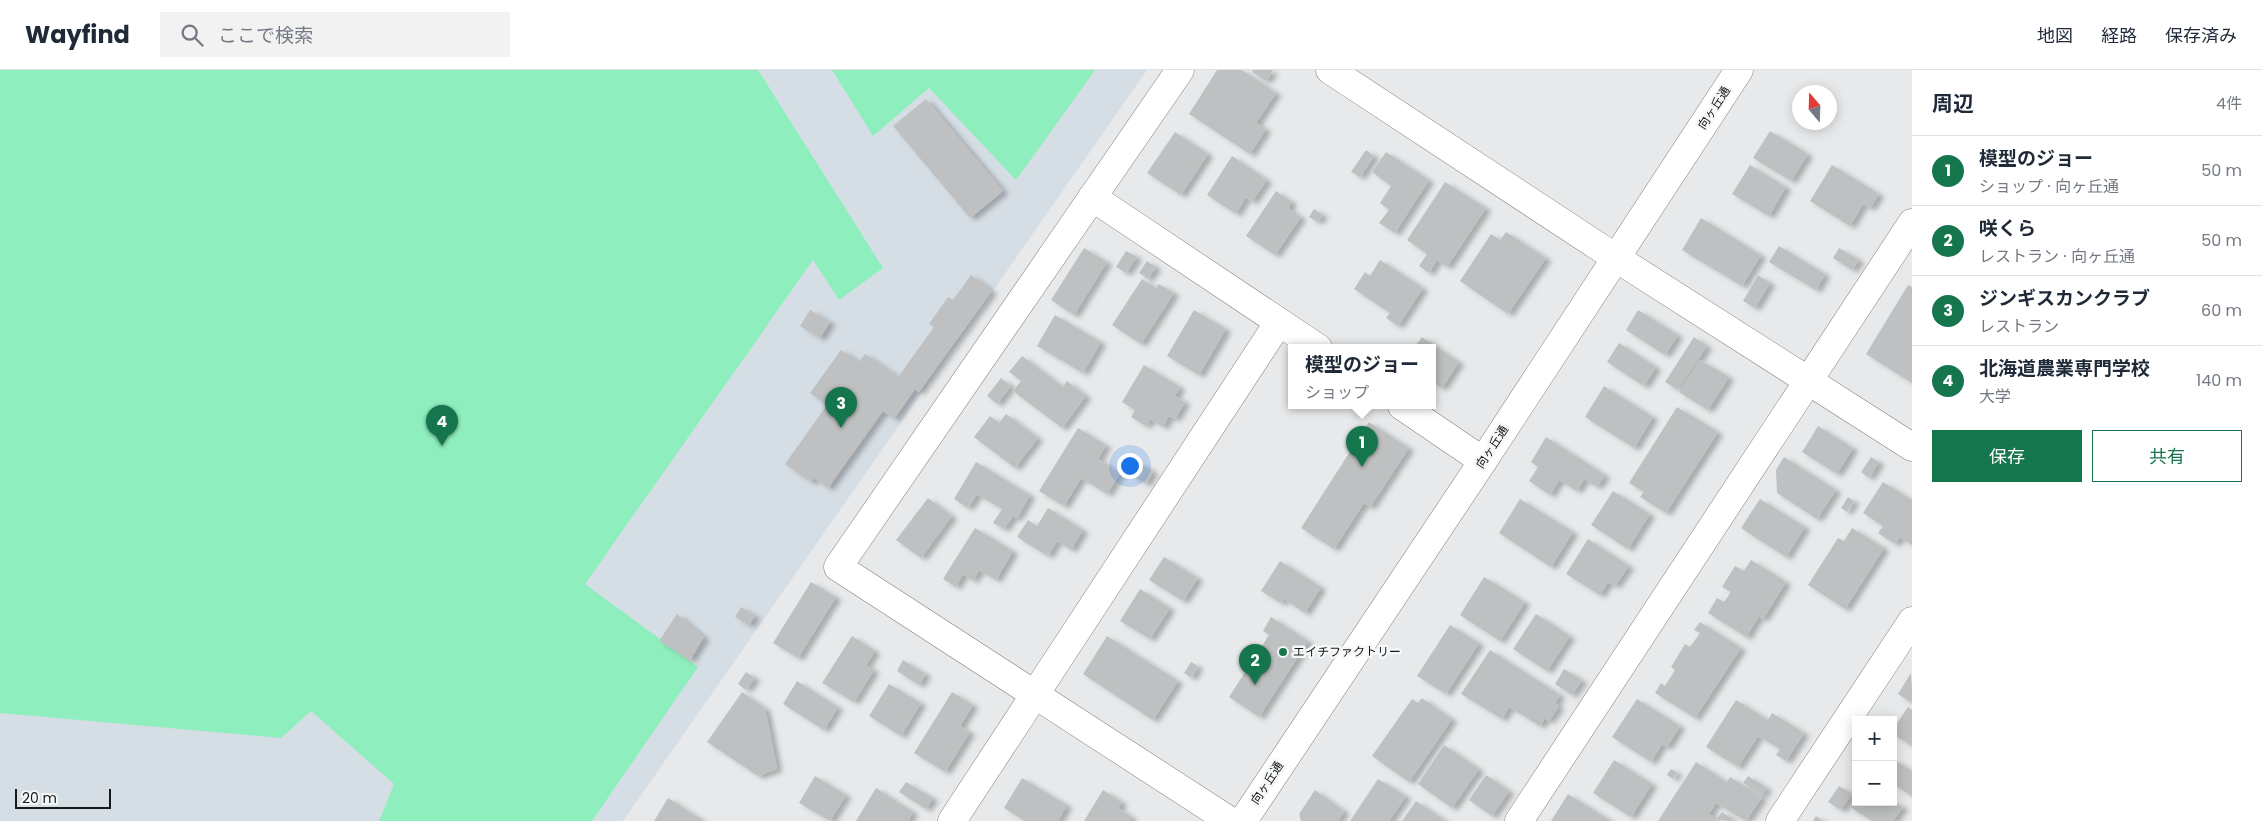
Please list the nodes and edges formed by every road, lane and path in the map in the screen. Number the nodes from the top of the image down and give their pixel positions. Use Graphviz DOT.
graph roads {
  1 [pos="1180,70"];
  2 [pos="1330,70"];
  3 [pos="1739,70"];
  4 [pos="1092,198"];
  5 [pos="1912,223"];
  6 [pos="1616,258"];
  7 [pos="1279,322"];
  8 [pos="1312,344"];
  9 [pos="1808,381"];
  10 [pos="1406,409"];
  11 [pos="1912,447"];
  12 [pos="1483,461"];
  13 [pos="1912,621"];
  14 [pos="1036,693"];
  15 [pos="952,821"];
  16 [pos="1230,821"];
  17 [pos="1243,821"];
  18 [pos="1519,821"];
  19 [pos="1780,821"];
  1 -- 4 [label="street"];
  2 -- 6 [label="street"];
  3 -- 6 [label="street, 向ヶ丘通"];
  4 -- 7 [label="street"];
  4 -- 14 [label="street"];
  5 -- 9 [label="street"];
  6 -- 9 [label="street"];
  6 -- 12 [label="street, 向ヶ丘通"];
  7 -- 8 [label="street"];
  7 -- 14 [label="street"];
  9 -- 11 [label="street"];
  9 -- 18 [label="street"];
  10 -- 12 [label="street"];
  12 -- 17 [label="street, 向ヶ丘通"];
  13 -- 19 [label="street"];
  14 -- 15 [label="street"];
  14 -- 16 [label="street"];
}
